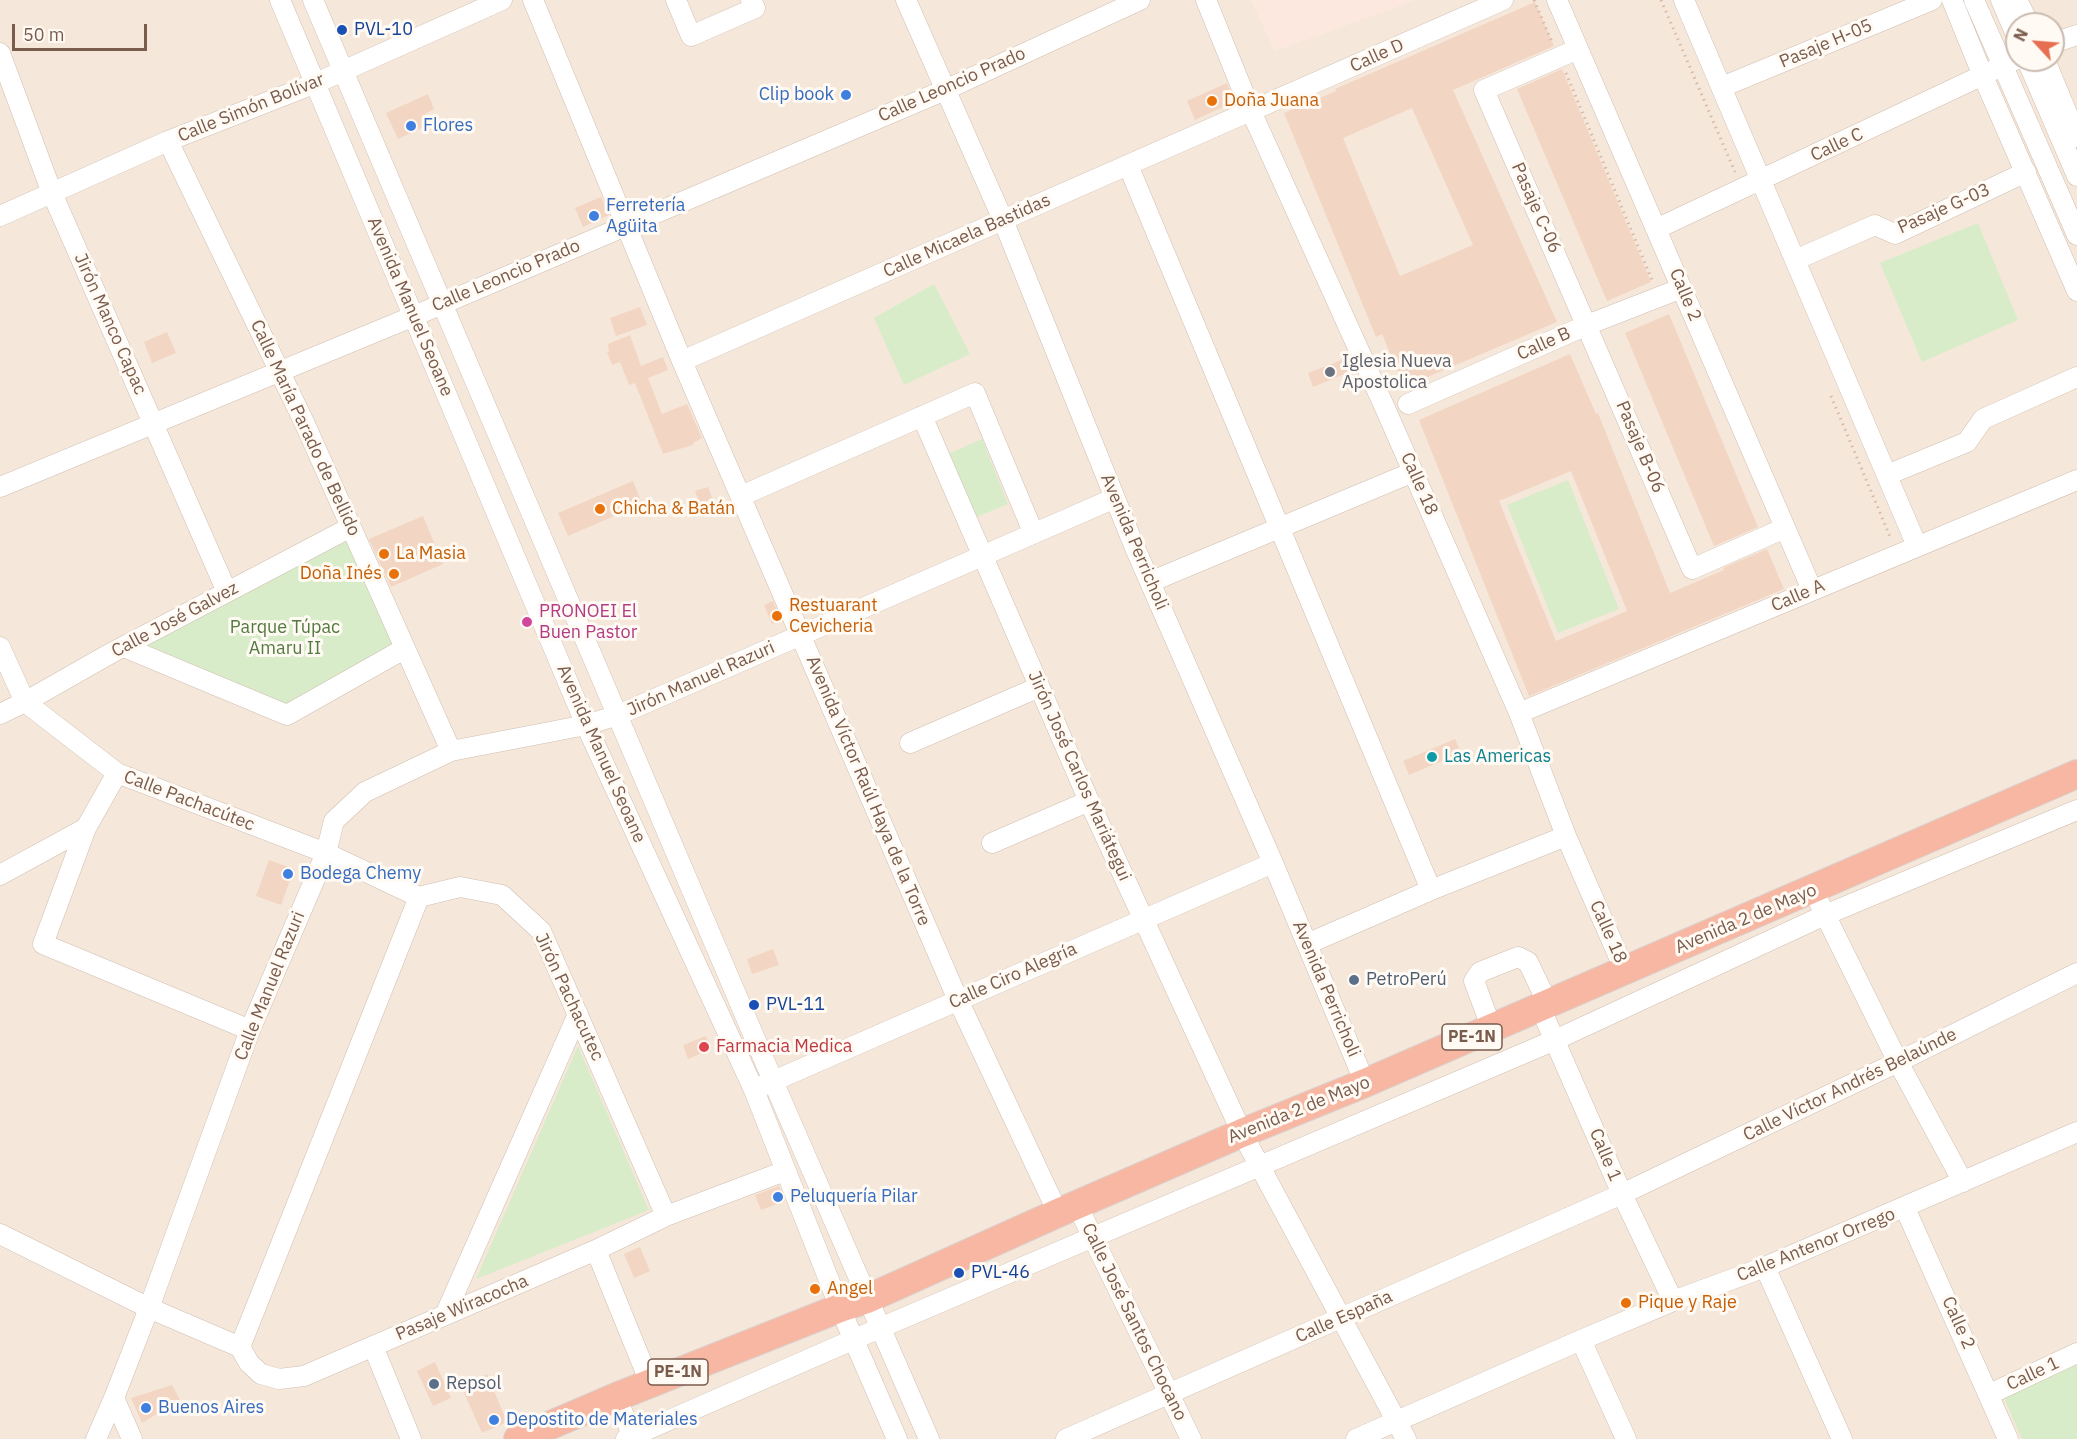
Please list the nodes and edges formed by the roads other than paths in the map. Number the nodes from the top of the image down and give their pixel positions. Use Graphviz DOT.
graph roads {
  1 [pos="280,0"];
  2 [pos="313,0"];
  3 [pos="502,0"];
  4 [pos="533,0"];
  5 [pos="676,0"];
  6 [pos="752,0"];
  7 [pos="906,0"];
  8 [pos="1140,0"];
  9 [pos="1206,0"];
  10 [pos="1503,0"];
  11 [pos="1557,0"];
  12 [pos="1684,0"];
  13 [pos="1932,0"];
  14 [pos="1952,0"];
  15 [pos="1974,0"];
  16 [pos="1578,49"];
  17 [pos="0,53"];
  18 [pos="2005,54"];
  19 [pos="2005,65"];
  20 [pos="342,70"];
  21 [pos="2014,72"];
  22 [pos="2032,72"];
  23 [pos="2050,72"];
  24 [pos="1983,76"];
  25 [pos="316,83"];
  26 [pos="1722,87"];
  27 [pos="945,90"];
  28 [pos="1251,111"];
  29 [pos="2077,137"];
  30 [pos="168,141"];
  31 [pos="1128,165"];
  32 [pos="2026,172"];
  33 [pos="2077,176"];
  34 [pos="1761,180"];
  35 [pos="52,194"];
  36 [pos="0,216"];
  37 [pos="1003,220"];
  38 [pos="626,224"];
  39 [pos="1656,229"];
  40 [pos="2077,235"];
  41 [pos="1795,260"];
  42 [pos="1682,288"];
  43 [pos="2077,291"];
  44 [pos="443,303"];
  45 [pos="414,316"];
  46 [pos="1587,325"];
  47 [pos="682,361"];
  48 [pos="280,371"];
  49 [pos="2077,377"];
  50 [pos="1408,404"];
  51 [pos="922,416"];
  52 [pos="154,422"];
  53 [pos="1413,472"];
  54 [pos="1887,475"];
  55 [pos="2077,480"];
  56 [pos="0,487"];
  57 [pos="741,496"];
  58 [pos="1115,498"];
  59 [pos="351,527"];
  60 [pos="1785,528"];
  61 [pos="1278,529"];
  62 [pos="1034,532"];
  63 [pos="1917,546"];
  64 [pos="981,556"];
  65 [pos="1150,582"];
  66 [pos="1812,590"];
  67 [pos="227,592"];
  68 [pos="801,635"];
  69 [pos="0,647"];
  70 [pos="124,647"];
  71 [pos="404,649"];
  72 [pos="1039,687"];
  73 [pos="26,702"];
  74 [pos="1519,713"];
  75 [pos="0,714"];
  76 [pos="618,715"];
  77 [pos="586,725"];
  78 [pos="910,743"];
  79 [pos="451,751"];
  80 [pos="117,773"];
  81 [pos="2077,774"];
  82 [pos="1089,801"];
  83 [pos="2077,810"];
  84 [pos="86,828"];
  85 [pos="1566,836"];
  86 [pos="992,843"];
  87 [pos="326,853"];
  88 [pos="1273,863"];
  89 [pos="0,875"];
  90 [pos="1431,890"];
  91 [pos="1813,890"];
  92 [pos="419,897"];
  93 [pos="1825,915"];
  94 [pos="1143,919"];
  95 [pos="1307,944"];
  96 [pos="1625,971"];
  97 [pos="2077,973"];
  98 [pos="958,1000"];
  99 [pos="1544,1006"];
  100 [pos="578,1014"];
  101 [pos="1492,1029"];
  102 [pos="250,1030"];
  103 [pos="1555,1040"];
  104 [pos="1898,1062"];
  105 [pos="773,1081"];
  106 [pos="1365,1083"];
  107 [pos="754,1090"];
  108 [pos="2077,1132"];
  109 [pos="1242,1133"];
  110 [pos="1261,1167"];
  111 [pos="785,1171"];
  112 [pos="1963,1182"];
  113 [pos="1622,1194"];
  114 [pos="1905,1208"];
  115 [pos="1067,1209"];
  116 [pos="666,1216"];
  117 [pos="0,1234"];
  118 [pos="1093,1238"];
  119 [pos="596,1250"];
  120 [pos="1765,1267"];
  121 [pos="867,1299"];
  122 [pos="1672,1301"];
  123 [pos="149,1308"];
  124 [pos="840,1308"];
  125 [pos="446,1315"];
  126 [pos="1342,1318"];
  127 [pos="880,1328"];
  128 [pos="854,1340"];
  129 [pos="1581,1340"];
  130 [pos="373,1346"];
  131 [pos="240,1347"];
  132 [pos="2077,1353"];
  133 [pos="650,1383"];
  134 [pos="1990,1394"];
  135 [pos="1170,1395"];
  136 [pos="616,1397"];
  137 [pos="114,1398"];
  138 [pos="1402,1430"];
  139 [pos="631,1438"];
  140 [pos="96,1439"];
  141 [pos="132,1439"];
  142 [pos="411,1439"];
  143 [pos="518,1439"];
  144 [pos="897,1439"];
  145 [pos="929,1439"];
  146 [pos="1066,1439"];
  147 [pos="1191,1439"];
  148 [pos="1356,1439"];
  149 [pos="1626,1439"];
  150 [pos="1842,1439"];
  151 [pos="2008,1439"];
  1 -- 25 [label="street, Avenida Manuel Seoane"];
  2 -- 20 [label="street, Avenida Manuel Seoane"];
  3 -- 20 [label="street, Calle Simón Bolívar"];
  4 -- 38 [label="street, Avenida Víctor Raúl Haya de la Torre"];
  5 -- 6 [label="street"];
  7 -- 27 [label="street, Avenida Perricholi"];
  8 -- 27 [label="street, Calle Leoncio Prado"];
  9 -- 28 [label="street, Calle 18"];
  10 -- 28 [label="street, Calle D"];
  11 -- 16 [label="street, Calle 2"];
  12 -- 26 [label="street"];
  13 -- 26 [label="street, Pasaje H-05"];
  14 -- 24 [label="street"];
  15 -- 18 [label="street"];
  16 -- 39 [label="street, Calle 2"];
  16 -- 46 [label="street, Pasaje C-06"];
  17 -- 35 [label="street, Jirón Manco Capac"];
  19 -- 24 [label="street, Calle C"];
  20 -- 25 [label="street, Calle Simón Bolívar"];
  20 -- 44 [label="street, Avenida Manuel Seoane"];
  21 -- 40 [label="street"];
  22 -- 33 [label="street"];
  23 -- 29 [label="street"];
  24 -- 32 [label="street"];
  24 -- 34 [label="street, Calle C"];
  25 -- 30 [label="street, Calle Simón Bolívar"];
  25 -- 45 [label="street, Avenida Manuel Seoane"];
  26 -- 34 [label="street"];
  27 -- 37 [label="street, Avenida Perricholi"];
  27 -- 38 [label="street, Calle Leoncio Prado"];
  28 -- 31 [label="street, Calle Micaela Bastidas"];
  28 -- 53 [label="street, Calle 18"];
  30 -- 35 [label="street, Calle Simón Bolívar"];
  30 -- 48 [label="street, Calle María Parado de Bellido"];
  31 -- 37 [label="street, Calle Micaela Bastidas"];
  31 -- 61 [label="street"];
  32 -- 41 [label="street, Pasaje G-03"];
  32 -- 43 [label="street"];
  34 -- 39 [label="street, Calle C"];
  34 -- 41 [label="street"];
  35 -- 36 [label="street, Calle Simón Bolívar"];
  35 -- 52 [label="street, Jirón Manco Capac"];
  37 -- 47 [label="street, Calle Micaela Bastidas"];
  37 -- 58 [label="street, Avenida Perricholi"];
  38 -- 44 [label="street, Calle Leoncio Prado"];
  38 -- 47 [label="street, Avenida Víctor Raúl Haya de la Torre"];
  39 -- 42 [label="street, Calle 2"];
  41 -- 54 [label="street"];
  42 -- 46 [label="street, Calle B"];
  42 -- 60 [label="street, Calle 2"];
  44 -- 45 [label="street, Calle Leoncio Prado"];
  44 -- 76 [label="street, Avenida Manuel Seoane"];
  45 -- 48 [label="street, Calle Leoncio Prado"];
  45 -- 77 [label="street, Avenida Manuel Seoane"];
  46 -- 50 [label="street, Calle B"];
  46 -- 60 [label="street, Pasaje B-06"];
  47 -- 57 [label="street, Avenida Víctor Raúl Haya de la Torre"];
  48 -- 52 [label="street, Calle Leoncio Prado"];
  48 -- 59 [label="street, Calle María Parado de Bellido"];
  49 -- 54 [label="street"];
  51 -- 57 [label="street"];
  51 -- 62 [label="street"];
  51 -- 64 [label="street, Jirón José Carlos Mariátegui"];
  52 -- 56 [label="street, Calle Leoncio Prado"];
  52 -- 67 [label="street, Jirón Manco Capac"];
  53 -- 61 [label="street"];
  53 -- 74 [label="street, Calle 18"];
  54 -- 63 [label="street"];
  55 -- 63 [label="street, Calle A"];
  57 -- 68 [label="street, Avenida Víctor Raúl Haya de la Torre"];
  58 -- 62 [label="street, Jirón Manuel Razuri"];
  58 -- 65 [label="street, Avenida Perricholi"];
  59 -- 67 [label="street, Calle José Galvez"];
  59 -- 71 [label="street, Calle María Parado de Bellido"];
  60 -- 66 [label="street, Calle 2"];
  61 -- 65 [label="street"];
  61 -- 90 [label="street"];
  62 -- 64 [label="street, Jirón Manuel Razuri"];
  63 -- 66 [label="street, Calle A"];
  64 -- 68 [label="street, Jirón Manuel Razuri"];
  64 -- 72 [label="street, Jirón José Carlos Mariátegui"];
  65 -- 88 [label="street, Avenida Perricholi"];
  66 -- 74 [label="street, Calle A"];
  67 -- 70 [label="street, Calle José Galvez"];
  68 -- 76 [label="street, Jirón Manuel Razuri"];
  68 -- 98 [label="street, Avenida Víctor Raúl Haya de la Torre"];
  69 -- 73 [label="street, Calle Pachacútec"];
  70 -- 71 [label="street"];
  70 -- 73 [label="street, Calle José Galvez"];
  71 -- 79 [label="street, Calle María Parado de Bellido"];
  72 -- 78 [label="street"];
  72 -- 82 [label="street, Jirón José Carlos Mariátegui"];
  73 -- 75 [label="street, Calle José Galvez"];
  73 -- 80 [label="street, Calle Pachacútec"];
  74 -- 85 [label="street, Calle 18"];
  76 -- 77 [label="street, Calle Manuel Razuri"];
  76 -- 105 [label="street, Avenida Manuel Seoane"];
  77 -- 79 [label="street, Calle Manuel Razuri"];
  77 -- 107 [label="street, Avenida Manuel Seoane"];
  79 -- 87 [label="street, Calle Manuel Razuri"];
  80 -- 84 [label="street"];
  80 -- 87 [label="street, Calle Pachacútec"];
  81 -- 91 [label="highway, Avenida 2 de Mayo / PE-1N"];
  82 -- 86 [label="street"];
  82 -- 94 [label="street, Jirón José Carlos Mariátegui"];
  83 -- 93 [label="street"];
  84 -- 89 [label="street"];
  84 -- 102 [label="street"];
  85 -- 90 [label="street"];
  85 -- 96 [label="street, Calle 18"];
  87 -- 92 [label="street"];
  87 -- 102 [label="street, Calle Manuel Razuri"];
  88 -- 94 [label="street, Calle Ciro Alegría"];
  88 -- 95 [label="street, Avenida Perricholi"];
  90 -- 95 [label="street"];
  91 -- 93 [label="street"];
  91 -- 96 [label="highway, Avenida 2 de Mayo / PE-1N"];
  92 -- 100 [label="street, Jirón Pachacutec"];
  92 -- 131 [label="street"];
  93 -- 103 [label="street"];
  93 -- 104 [label="street"];
  94 -- 98 [label="street, Calle Ciro Alegría"];
  94 -- 109 [label="street, Jirón José Carlos Mariátegui"];
  95 -- 106 [label="street, Avenida Perricholi"];
  96 -- 99 [label="highway, Avenida 2 de Mayo / PE-1N"];
  97 -- 104 [label="street, Calle Víctor Andrés Belaúnde"];
  98 -- 105 [label="street, Calle Ciro Alegría"];
  98 -- 115 [label="street, Avenida Víctor Raúl Haya de la Torre"];
  99 -- 101 [label="highway, Avenida 2 de Mayo / PE-1N"];
  99 -- 101 [label="street, Calle 1"];
  99 -- 103 [label="street, Calle 1"];
  100 -- 116 [label="street, Jirón Pachacutec"];
  100 -- 125 [label="street"];
  101 -- 106 [label="highway, Avenida 2 de Mayo / PE-1N"];
  102 -- 123 [label="street, Calle Manuel Razuri"];
  103 -- 110 [label="street"];
  103 -- 113 [label="street, Calle 1"];
  104 -- 112 [label="street"];
  104 -- 113 [label="street, Calle Víctor Andrés Belaúnde"];
  105 -- 107 [label="street, Calle Ciro Alegría"];
  105 -- 121 [label="street, Avenida Manuel Seoane"];
  106 -- 109 [label="highway, Avenida 2 de Mayo / PE-1N"];
  107 -- 111 [label="street, Avenida Manuel Seoane"];
  108 -- 112 [label="street, Calle Antenor Orrego"];
  109 -- 110 [label="street, Jirón José Carlos Mariátegui"];
  109 -- 115 [label="highway, Avenida 2 de Mayo / PE-1N"];
  110 -- 118 [label="street"];
  110 -- 126 [label="street, Jirón José Carlos Mariátegui"];
  111 -- 116 [label="street, Pasaje Wiracocha"];
  111 -- 124 [label="street, Avenida Manuel Seoane"];
  112 -- 114 [label="street, Calle Antenor Orrego"];
  113 -- 122 [label="street, Calle 1"];
  113 -- 126 [label="street, Calle España"];
  114 -- 120 [label="street, Calle Antenor Orrego"];
  114 -- 134 [label="street, Calle 2"];
  115 -- 118 [label="street, Calle José Santos Chocano"];
  115 -- 121 [label="highway, Avenida 2 de Mayo / PE-1N"];
  116 -- 119 [label="street, Pasaje Wiracocha"];
  117 -- 123 [label="street"];
  118 -- 127 [label="street"];
  118 -- 135 [label="street, Calle José Santos Chocano"];
  119 -- 125 [label="street, Pasaje Wiracocha"];
  119 -- 133 [label="street"];
  120 -- 122 [label="street, Calle Antenor Orrego"];
  120 -- 150 [label="street"];
  121 -- 124 [label="highway, Avenida 2 de Mayo / PE-1N"];
  121 -- 127 [label="street, Avenida Manuel Seoane"];
  122 -- 129 [label="street, Calle Antenor Orrego"];
  123 -- 131 [label="street"];
  123 -- 137 [label="street, Calle Manuel Razuri"];
  124 -- 128 [label="street, Avenida Manuel Seoane"];
  124 -- 133 [label="highway, Avenida 2 de Mayo / PE-1N"];
  125 -- 130 [label="street, Pasaje Wiracocha"];
  126 -- 135 [label="street, Calle España"];
  126 -- 138 [label="street, Jirón José Carlos Mariátegui"];
  127 -- 128 [label="street"];
  127 -- 145 [label="street, Avenida Manuel Seoane"];
  128 -- 139 [label="street"];
  128 -- 144 [label="street, Avenida Manuel Seoane"];
  129 -- 138 [label="street, Calle Antenor Orrego"];
  129 -- 149 [label="street"];
  130 -- 131 [label="street, Pasaje Wiracocha"];
  130 -- 142 [label="street"];
  132 -- 134 [label="street, Calle 1"];
  133 -- 136 [label="highway, Avenida 2 de Mayo / PE-1N"];
  134 -- 151 [label="street, Calle 2"];
  135 -- 146 [label="street, Calle España"];
  135 -- 147 [label="street, Calle José Santos Chocano"];
  136 -- 139 [label="street"];
  136 -- 143 [label="highway, Avenida 2 de Mayo / PE-1N"];
  137 -- 140 [label="street, Calle Manuel Razuri"];
  137 -- 141 [label="street"];
  138 -- 148 [label="street, Calle Antenor Orrego"];
}
